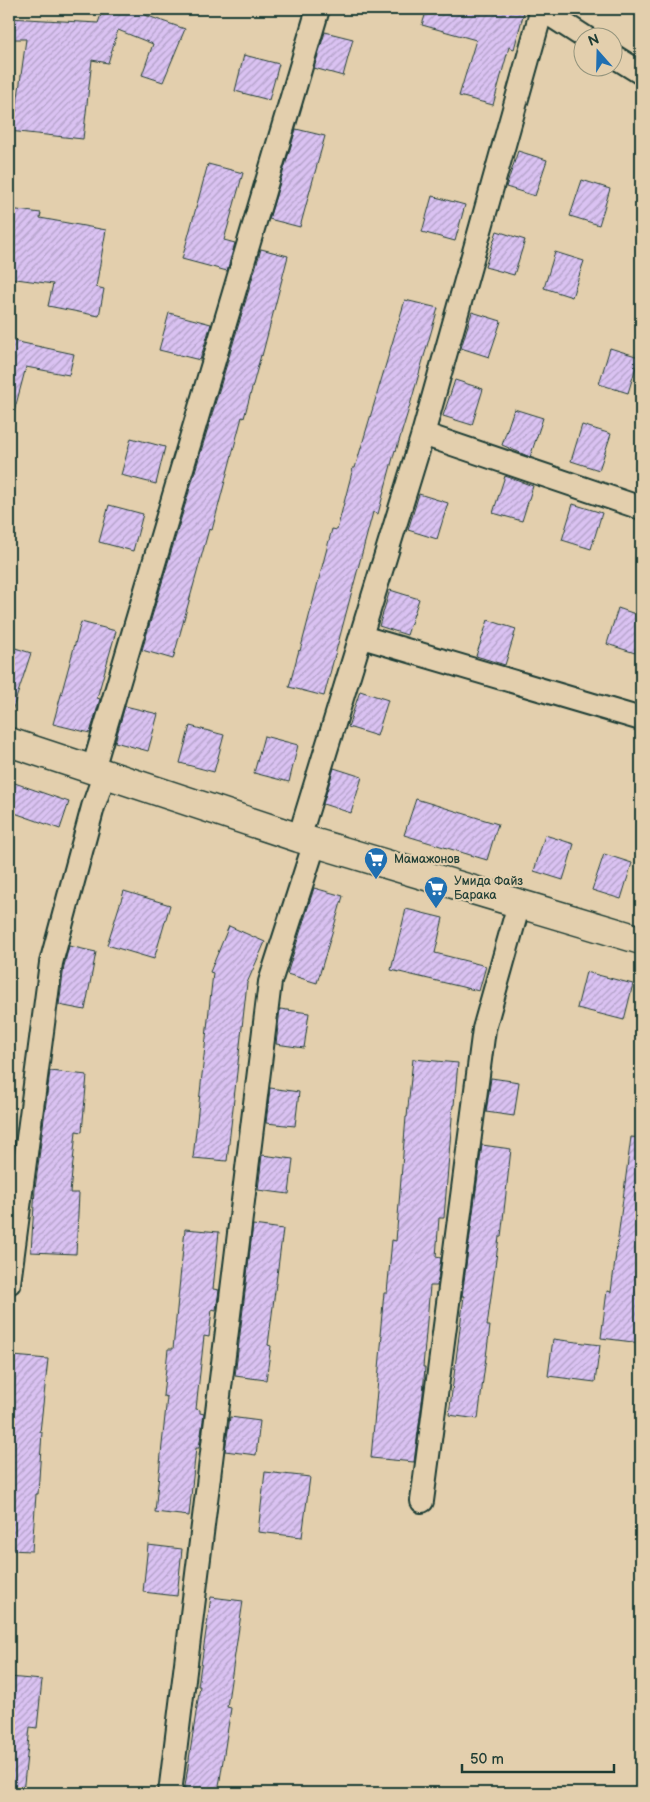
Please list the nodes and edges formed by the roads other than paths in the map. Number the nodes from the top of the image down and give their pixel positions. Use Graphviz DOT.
graph roads {
  1 [pos="318,9"];
  2 [pos="541,9"];
  3 [pos="572,29"];
  4 [pos="622,61"];
  5 [pos="641,73"];
  6 [pos="424,434"];
  7 [pos="641,508"];
  8 [pos="362,637"];
  9 [pos="641,719"];
  10 [pos="9,742"];
  11 [pos="99,771"];
  12 [pos="307,840"];
  13 [pos="519,904"];
  14 [pos="641,940"];
  15 [pos="9,1283"];
  16 [pos="422,1501"];
  17 [pos="170,1793"];
  1 -- 11 [label="street"];
  2 -- 3 [label="street"];
  2 -- 6 [label="street"];
  4 -- 5 [label="street"];
  6 -- 7 [label="street"];
  6 -- 8 [label="street"];
  8 -- 9 [label="street"];
  8 -- 12 [label="street"];
  10 -- 11 [label="street"];
  11 -- 12 [label="street"];
  11 -- 15 [label="street"];
  12 -- 13 [label="street"];
  12 -- 17 [label="street"];
  13 -- 14 [label="street"];
  13 -- 16 [label="street"];
}
